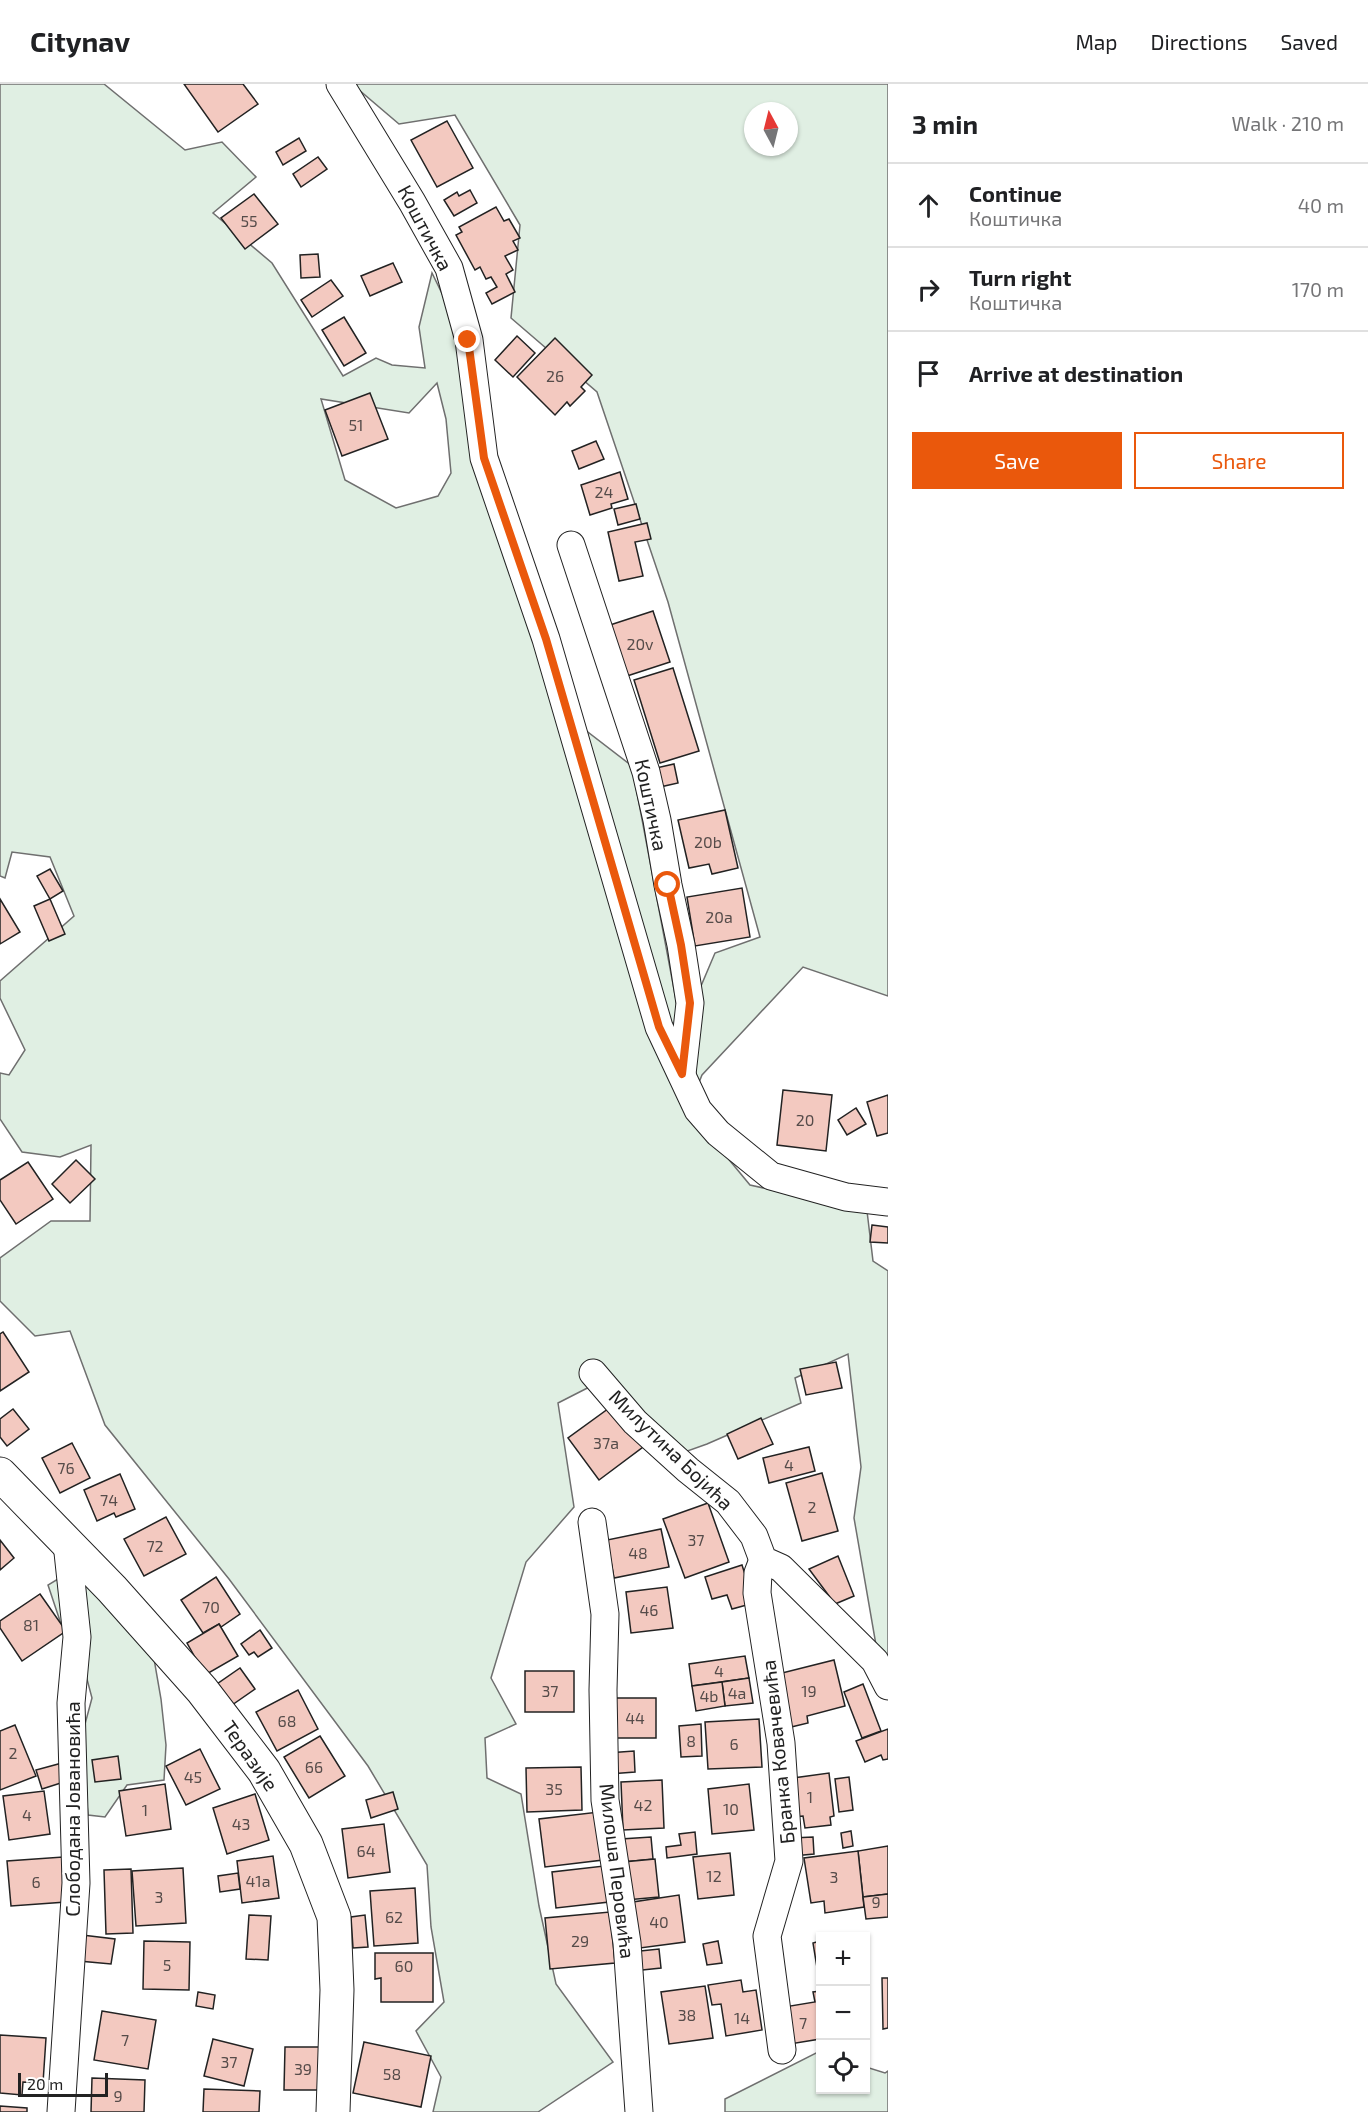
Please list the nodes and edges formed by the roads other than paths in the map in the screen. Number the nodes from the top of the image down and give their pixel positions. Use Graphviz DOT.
graph roads {
  1 [pos="340,84"];
  2 [pos="571,545"];
  3 [pos="682,1074"];
  4 [pos="888,1202"];
  5 [pos="593,1373"];
  6 [pos="5,1488"];
  7 [pos="592,1522"];
  8 [pos="67,1543"];
  9 [pos="763,1560"];
  10 [pos="888,1686"];
  11 [pos="782,2050"];
  12 [pos="61,2112"];
  13 [pos="333,2112"];
  14 [pos="639,2112"];
  1 -- 3 [label="street, Коштичка"];
  2 -- 3 [label="street, Коштичка"];
  3 -- 4 [label="street, Коштичка"];
  5 -- 9 [label="street, Милутина Бојића"];
  6 -- 8 [label="street, Теразије"];
  7 -- 14 [label="street, Милоша Перовића"];
  8 -- 12 [label="street, Слободана Јовановића"];
  8 -- 13 [label="street, Теразије"];
  9 -- 10 [label="street"];
  9 -- 11 [label="street, Бранка Ковачевића"];
}
